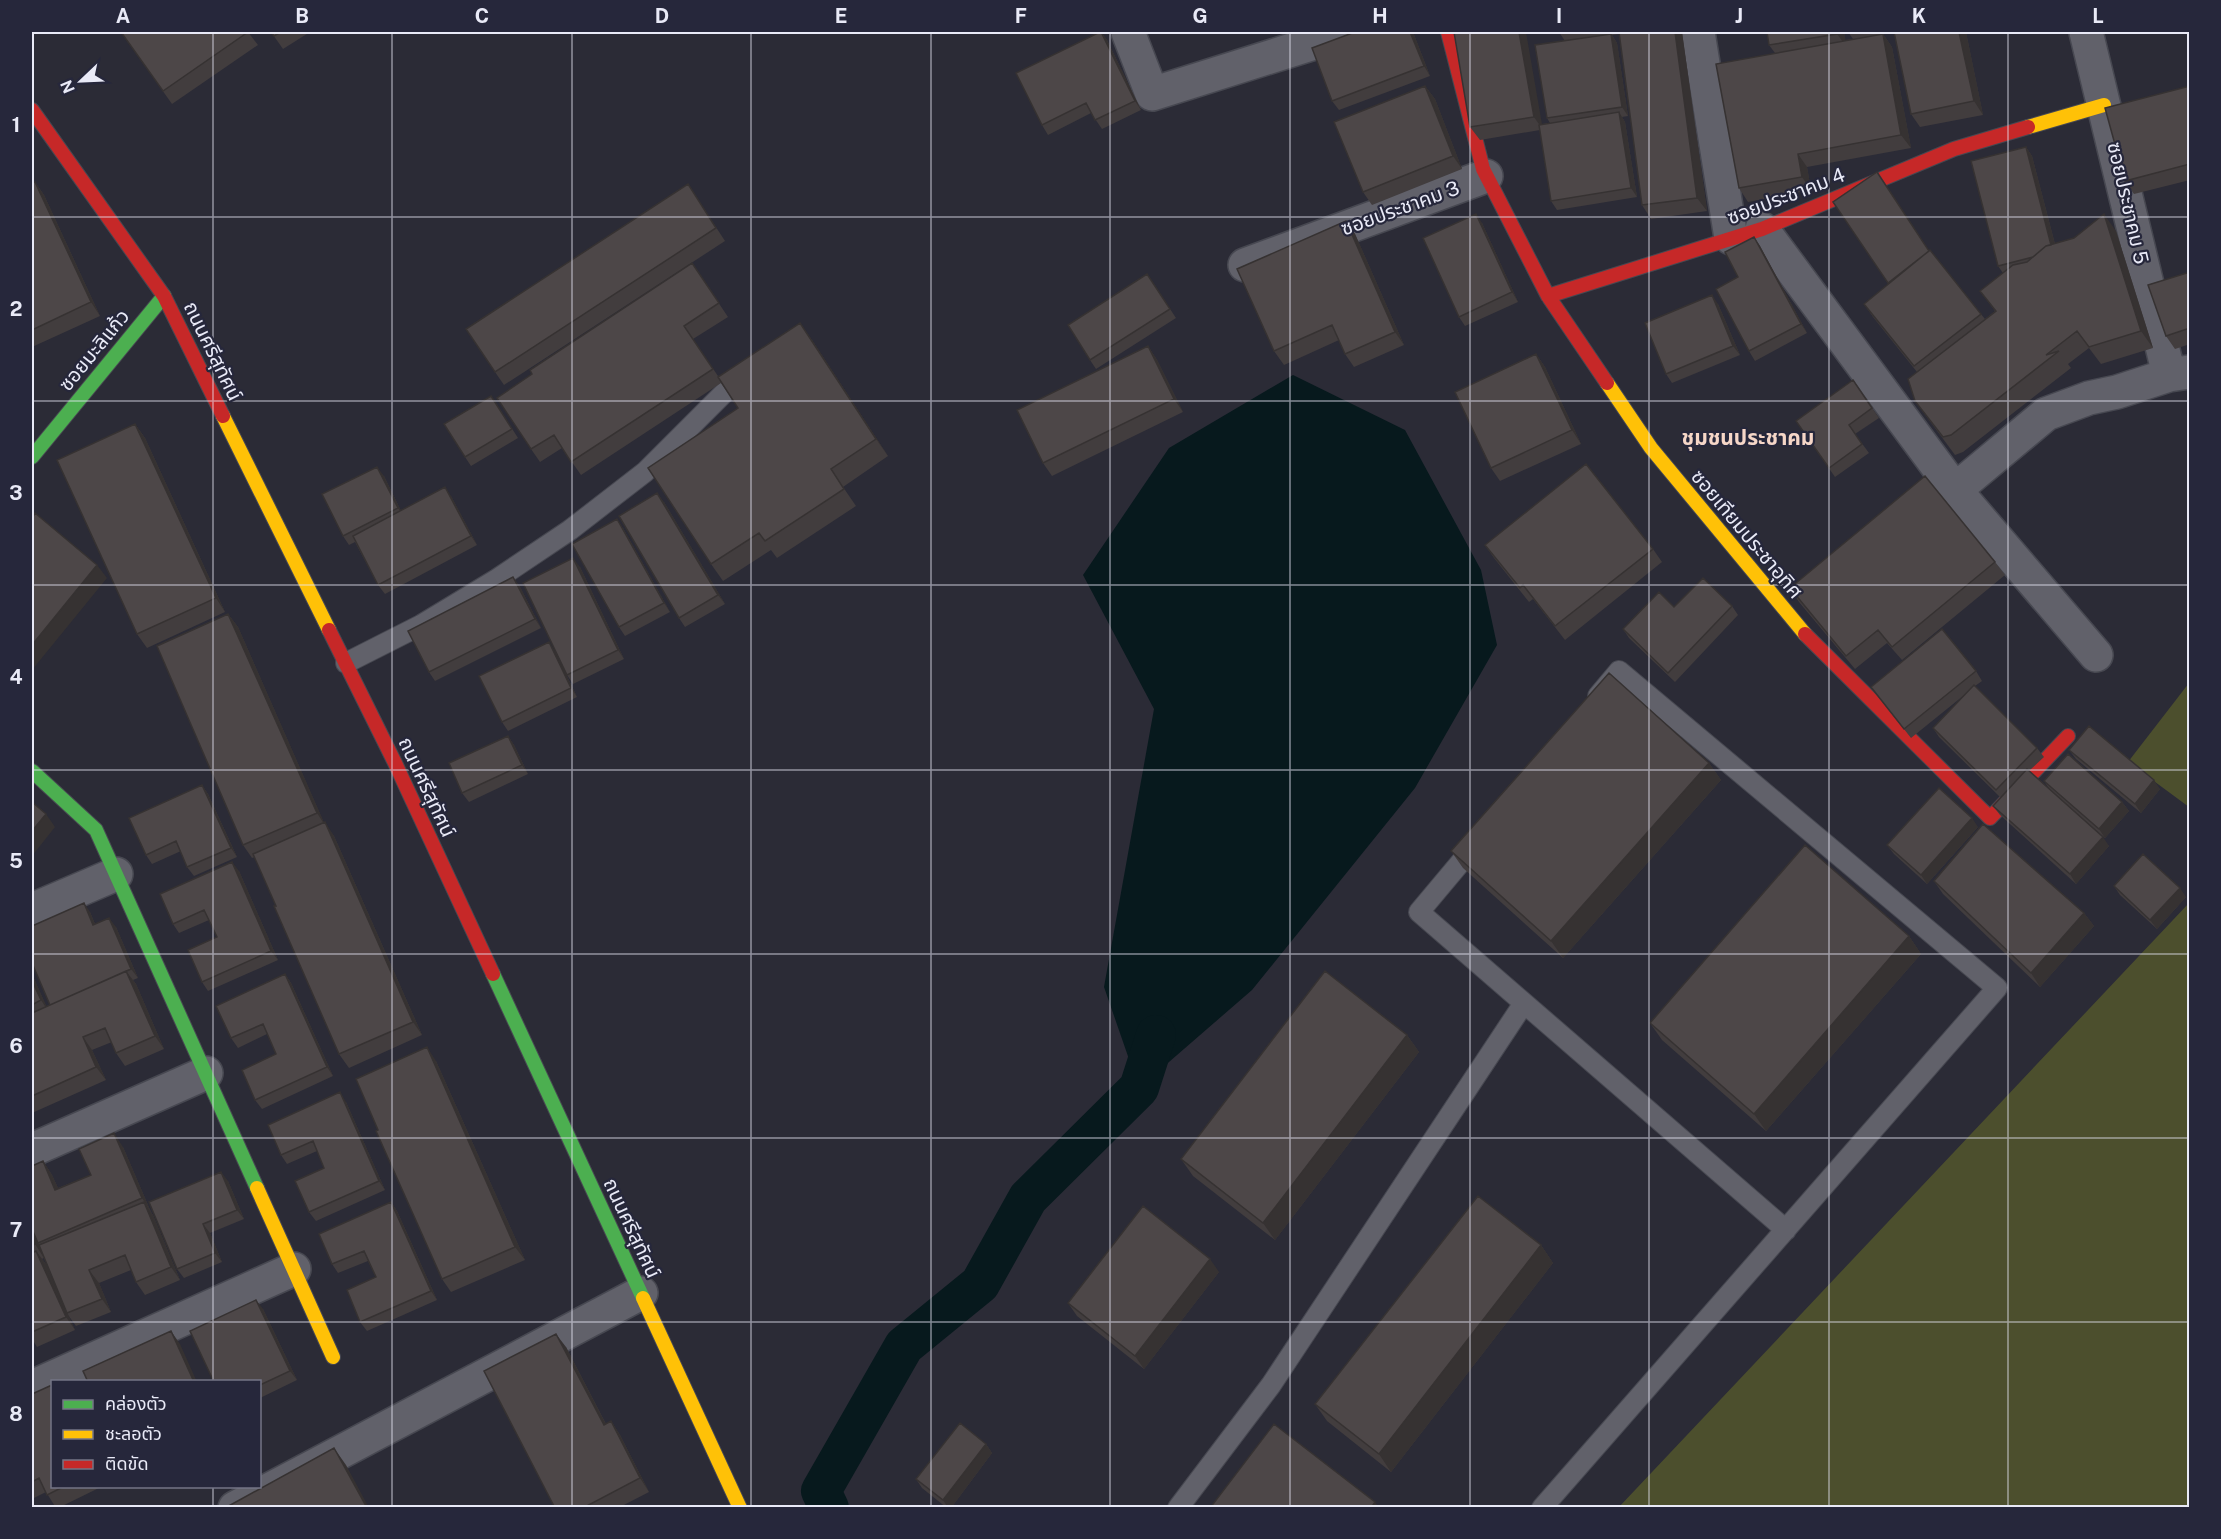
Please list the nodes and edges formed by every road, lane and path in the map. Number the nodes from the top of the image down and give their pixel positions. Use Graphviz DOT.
graph roads {
  1 [pos="1128,32"];
  2 [pos="1349,32"];
  3 [pos="1448,32"];
  4 [pos="1698,32"];
  5 [pos="2086,32"];
  6 [pos="2104,105"];
  7 [pos="32,110"];
  8 [pos="1486,176"];
  9 [pos="1762,229"];
  10 [pos="1731,238"];
  11 [pos="1245,265"];
  12 [pos="164,296"];
  13 [pos="1548,296"];
  14 [pos="750,367"];
  15 [pos="2179,373"];
  16 [pos="32,457"];
  17 [pos="1955,490"];
  18 [pos="2096,655"];
  19 [pos="346,663"];
  20 [pos="1589,707"];
  21 [pos="2068,736"];
  22 [pos="32,771"];
  23 [pos="1486,832"];
  24 [pos="116,874"];
  25 [pos="32,910"];
  26 [pos="1524,1003"];
  27 [pos="206,1073"];
  28 [pos="32,1150"];
  29 [pos="1786,1230"];
  30 [pos="294,1269"];
  31 [pos="641,1293"];
  32 [pos="333,1357"];
  33 [pos="32,1387"];
  34 [pos="235,1508"];
  35 [pos="740,1508"];
  36 [pos="1178,1508"];
  37 [pos="1542,1508"];
  1 -- 2 [label="street"];
  3 -- 8 [label="street, ซอยเทียมประชาอุทิศ"];
  4 -- 10 [label="street"];
  5 -- 6 [label="street, ซอยประชาคม 5"];
  6 -- 9 [label="street, ซอยประชาคม 4"];
  6 -- 15 [label="street, ซอยประชาคม 5"];
  7 -- 12 [label="street, ถนนศรีสุทัศน์"];
  8 -- 11 [label="street, ซอยประชาคม 3"];
  8 -- 13 [label="street, ซอยเทียมประชาอุทิศ"];
  9 -- 10 [label="street, ซอยประชาคม 4"];
  9 -- 17 [label="street"];
  10 -- 13 [label="street, ซอยประชาคม 4"];
  12 -- 16 [label="street, ซอยมะลิแก้ว"];
  12 -- 19 [label="street, ถนนศรีสุทัศน์"];
  13 -- 21 [label="street, ซอยเทียมประชาอุทิศ"];
  14 -- 19 [label="lane"];
  15 -- 17 [label="street"];
  17 -- 18 [label="street"];
  19 -- 31 [label="street, ถนนศรีสุทัศน์"];
  20 -- 29 [label="lane"];
  22 -- 24 [label="street"];
  23 -- 26 [label="lane"];
  24 -- 25 [label="street"];
  24 -- 27 [label="street"];
  26 -- 29 [label="lane"];
  26 -- 36 [label="lane"];
  27 -- 28 [label="street"];
  27 -- 30 [label="street"];
  29 -- 37 [label="lane"];
  30 -- 32 [label="street"];
  30 -- 33 [label="street"];
  31 -- 34 [label="street"];
  31 -- 35 [label="street, ถนนศรีสุทัศน์"];
}
